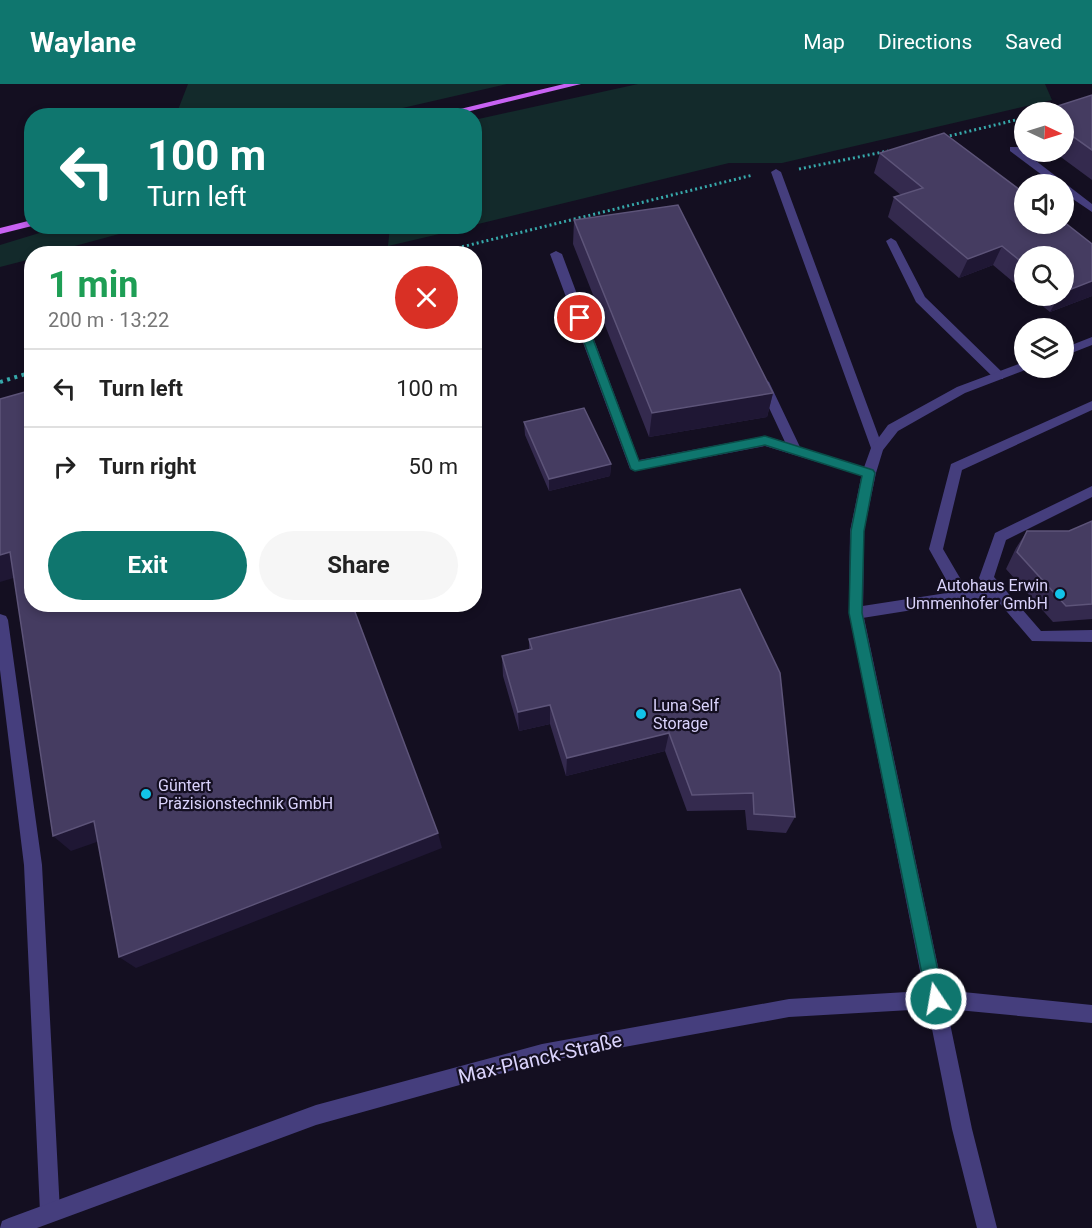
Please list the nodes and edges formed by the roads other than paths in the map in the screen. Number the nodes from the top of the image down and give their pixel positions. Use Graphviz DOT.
graph roads {
  1 [pos="576,84"];
  2 [pos="470,108"];
  3 [pos="1031,162"];
  4 [pos="776,172"];
  5 [pos="1047,174"];
  6 [pos="1074,196"];
  7 [pos="1092,209"];
  8 [pos="24,225"];
  9 [pos="0,231"];
  10 [pos="891,241"];
  11 [pos="556,254"];
  12 [pos="1092,341"];
  13 [pos="1074,348"];
  14 [pos="755,366"];
  15 [pos="1014,370"];
  16 [pos="999,376"];
  17 [pos="1092,405"];
  18 [pos="877,448"];
  19 [pos="795,450"];
  20 [pos="869,473"];
  21 [pos="1092,491"];
  22 [pos="998,593"];
  23 [pos="963,596"];
  24 [pos="856,613"];
  25 [pos="1,620"];
  26 [pos="1092,636"];
  27 [pos="936,999"];
  28 [pos="1092,1014"];
  29 [pos="50,1212"];
  30 [pos="9,1228"];
  31 [pos="987,1228"];
  1 -- 2 [label="main road"];
  3 -- 5 [label="street"];
  4 -- 18 [label="street"];
  6 -- 7 [label="street"];
  8 -- 9 [label="main road"];
  10 -- 16 [label="street"];
  11 -- 19 [label="street"];
  12 -- 13 [label="street"];
  14 -- 19 [label="street"];
  15 -- 16 [label="street"];
  16 -- 18 [label="street"];
  17 -- 23 [label="street"];
  18 -- 20 [label="street"];
  19 -- 20 [label="street"];
  20 -- 24 [label="street"];
  21 -- 22 [label="street"];
  22 -- 23 [label="street"];
  22 -- 26 [label="street"];
  23 -- 24 [label="street"];
  24 -- 27 [label="street"];
  25 -- 29 [label="street"];
  27 -- 28 [label="street, Max-Planck-Straße"];
  27 -- 29 [label="street, Max-Planck-Straße"];
  27 -- 31 [label="street"];
  29 -- 30 [label="street, Max-Planck-Straße"];
}
